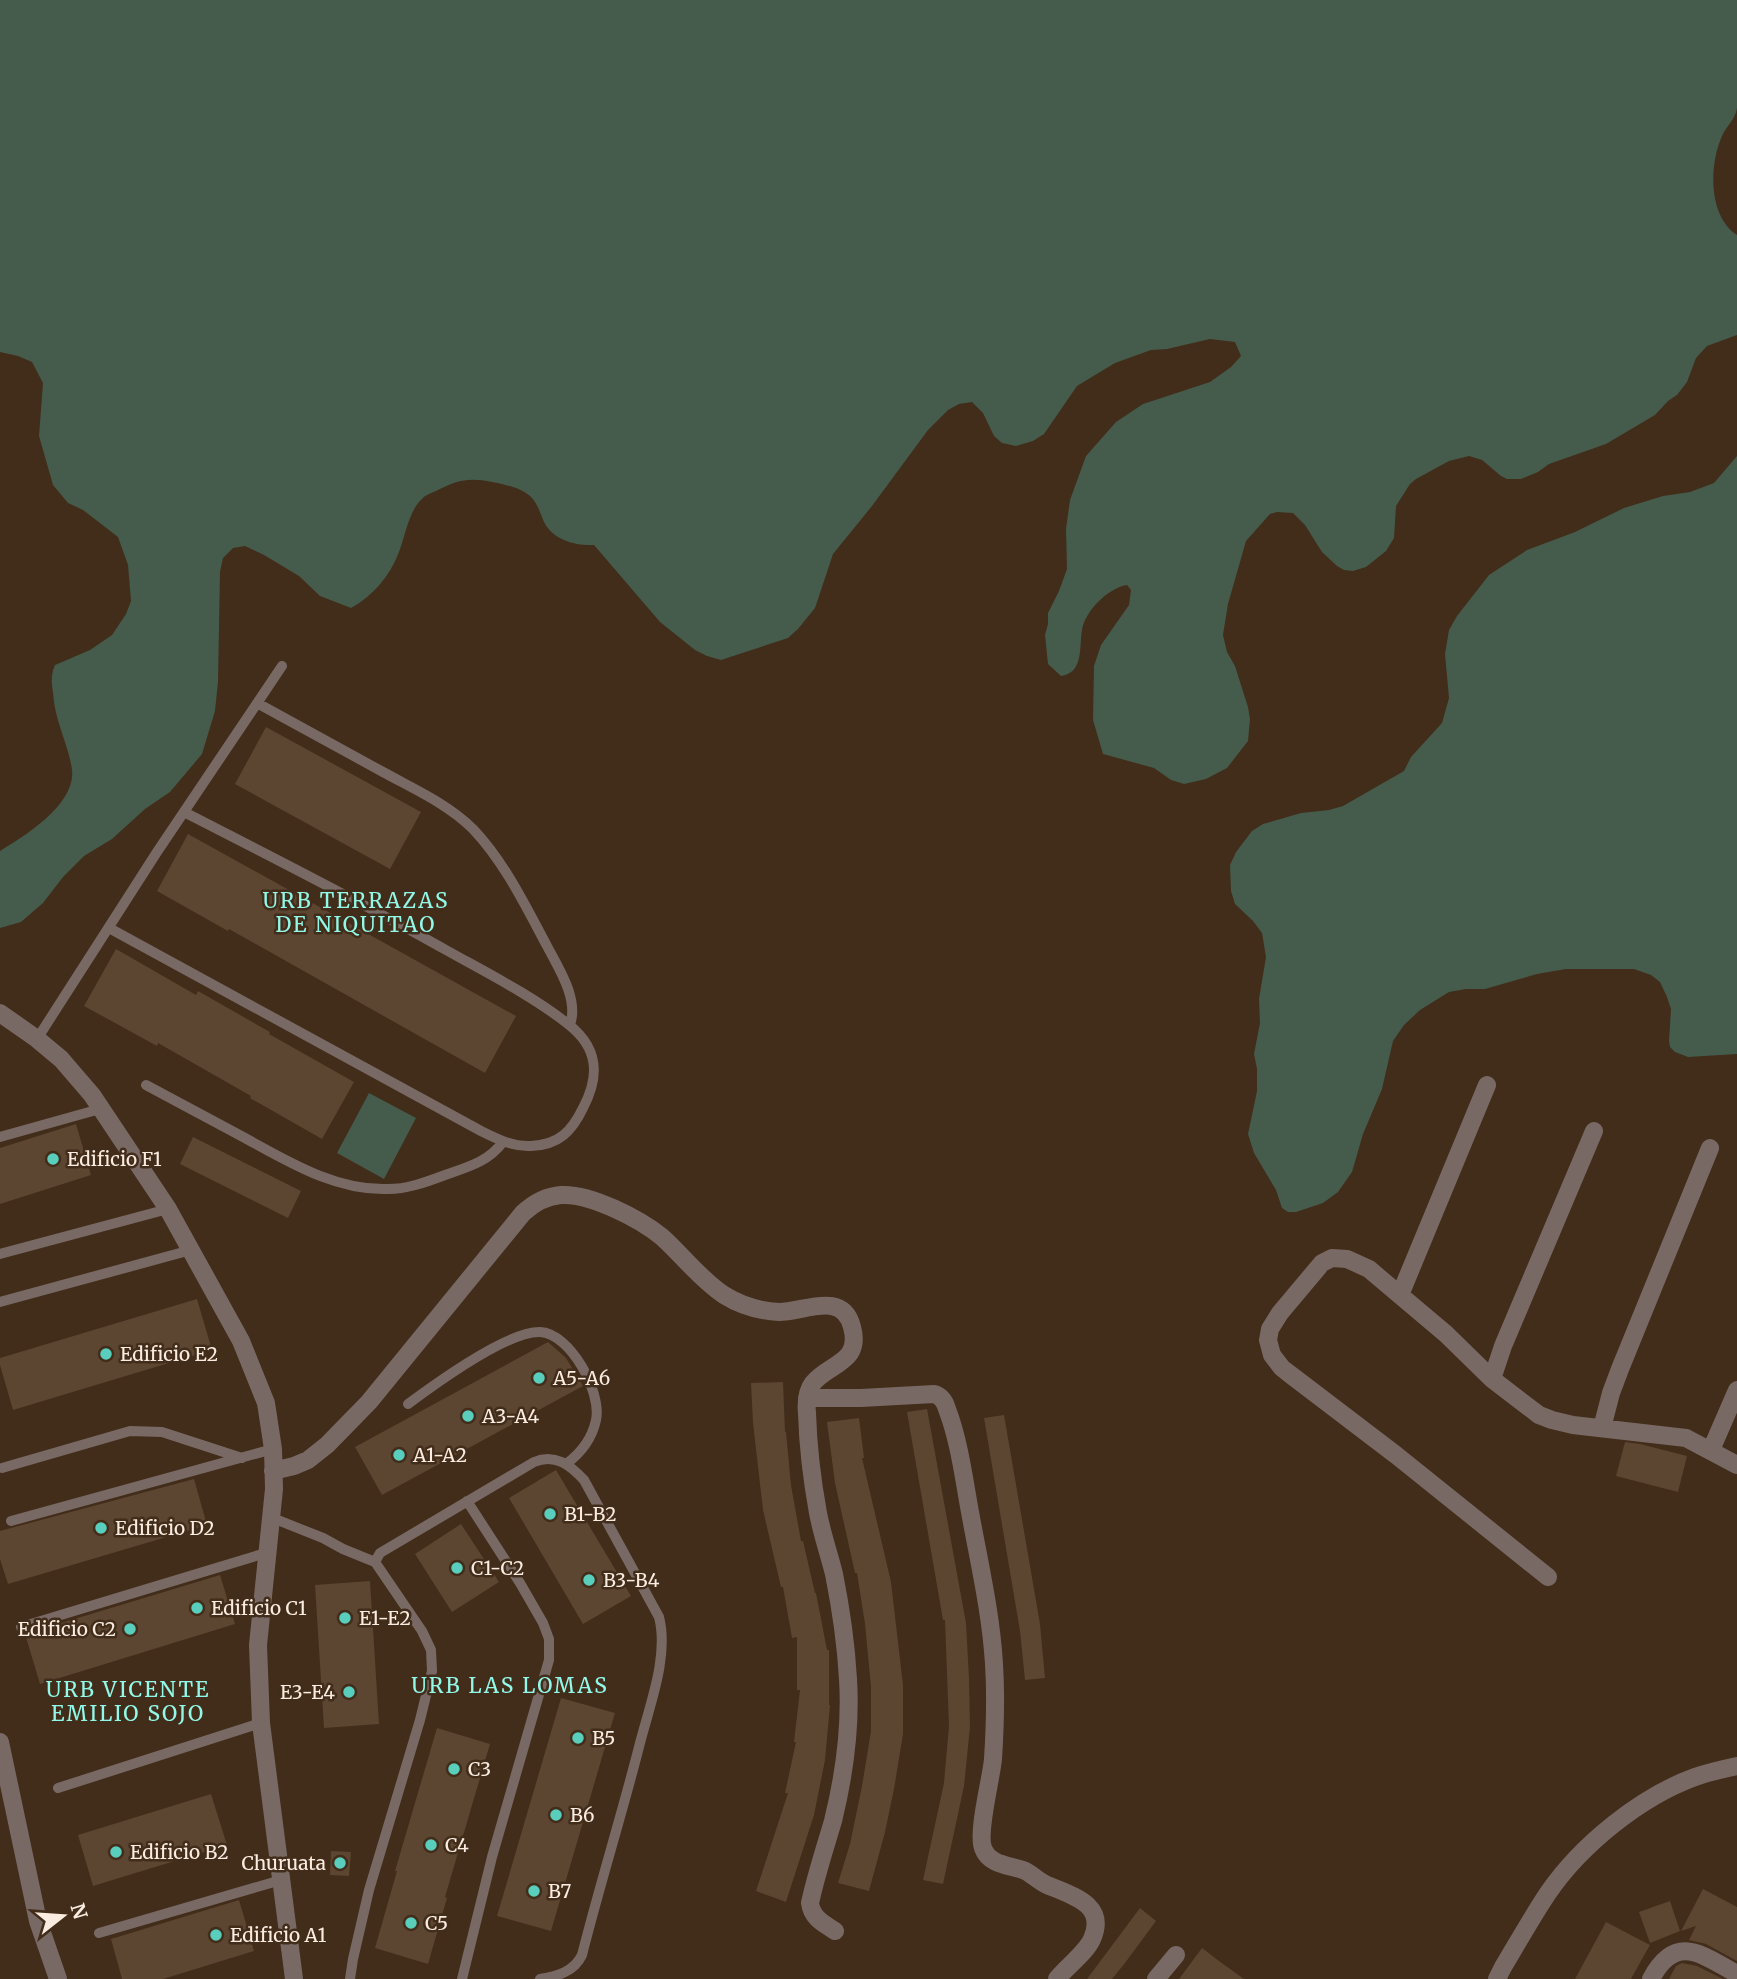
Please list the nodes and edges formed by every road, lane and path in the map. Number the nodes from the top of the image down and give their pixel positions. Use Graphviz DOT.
graph roads {
  1 [pos="282,666"];
  2 [pos="257,703"];
  3 [pos="184,812"];
  4 [pos="109,928"];
  5 [pos="2,1017"];
  6 [pos="570,1025"];
  7 [pos="37,1039"];
  8 [pos="146,1085"];
  9 [pos="1487,1085"];
  10 [pos="100,1109"];
  11 [pos="1594,1131"];
  12 [pos="0,1137"];
  13 [pos="503,1142"];
  14 [pos="1710,1148"];
  15 [pos="168,1209"];
  16 [pos="191,1250"];
  17 [pos="0,1254"];
  18 [pos="1400,1295"];
  19 [pos="0,1302"];
  20 [pos="1492,1379"];
  21 [pos="1737,1390"];
  22 [pos="807,1398"];
  23 [pos="408,1404"];
  24 [pos="1602,1428"];
  25 [pos="273,1449"];
  26 [pos="1711,1450"];
  27 [pos="242,1458"];
  28 [pos="566,1464"];
  29 [pos="1737,1465"];
  30 [pos="2,1468"];
  31 [pos="273,1472"];
  32 [pos="467,1501"];
  33 [pos="270,1517"];
  34 [pos="10,1521"];
  35 [pos="269,1552"];
  36 [pos="375,1562"];
  37 [pos="1548,1577"];
  38 [pos="21,1626"];
  39 [pos="261,1723"];
  40 [pos="0,1742"];
  41 [pos="1737,1766"];
  42 [pos="58,1788"];
  43 [pos="281,1880"];
  44 [pos="835,1930"];
  45 [pos="99,1933"];
  46 [pos="1176,1955"];
  47 [pos="1737,1974"];
  48 [pos="58,1979"];
  49 [pos="294,1979"];
  50 [pos="350,1979"];
  51 [pos="462,1979"];
  52 [pos="540,1979"];
  53 [pos="1057,1979"];
  54 [pos="1156,1979"];
  55 [pos="1497,1979"];
  56 [pos="1651,1979"];
  1 -- 2 [label="lane"];
  2 -- 3 [label="lane"];
  2 -- 6 [label="lane"];
  3 -- 4 [label="lane"];
  3 -- 6 [label="lane"];
  4 -- 7 [label="lane"];
  4 -- 13 [label="lane"];
  5 -- 7 [label="street"];
  6 -- 13 [label="lane"];
  7 -- 10 [label="street"];
  8 -- 13 [label="lane"];
  9 -- 18 [label="street"];
  10 -- 12 [label="lane"];
  10 -- 15 [label="street"];
  11 -- 20 [label="street"];
  14 -- 24 [label="street"];
  15 -- 16 [label="street"];
  15 -- 17 [label="lane"];
  16 -- 19 [label="lane"];
  16 -- 25 [label="street"];
  18 -- 20 [label="street"];
  18 -- 37 [label="street"];
  20 -- 24 [label="street"];
  21 -- 26 [label="street"];
  22 -- 31 [label="street"];
  22 -- 44 [label="street"];
  22 -- 53 [label="street"];
  23 -- 28 [label="lane"];
  24 -- 26 [label="street"];
  25 -- 27 [label="lane"];
  25 -- 31 [label="street"];
  26 -- 29 [label="street"];
  27 -- 30 [label="lane"];
  27 -- 34 [label="lane"];
  28 -- 32 [label="lane"];
  28 -- 52 [label="lane"];
  31 -- 33 [label="street"];
  32 -- 36 [label="lane"];
  32 -- 51 [label="lane"];
  33 -- 35 [label="street"];
  33 -- 36 [label="lane"];
  35 -- 38 [label="lane"];
  35 -- 39 [label="street"];
  36 -- 50 [label="lane"];
  39 -- 42 [label="lane"];
  39 -- 43 [label="street"];
  40 -- 48 [label="street"];
  41 -- 55 [label="street"];
  43 -- 45 [label="lane"];
  43 -- 49 [label="street"];
  46 -- 54 [label="street"];
  47 -- 56 [label="street"];
}
